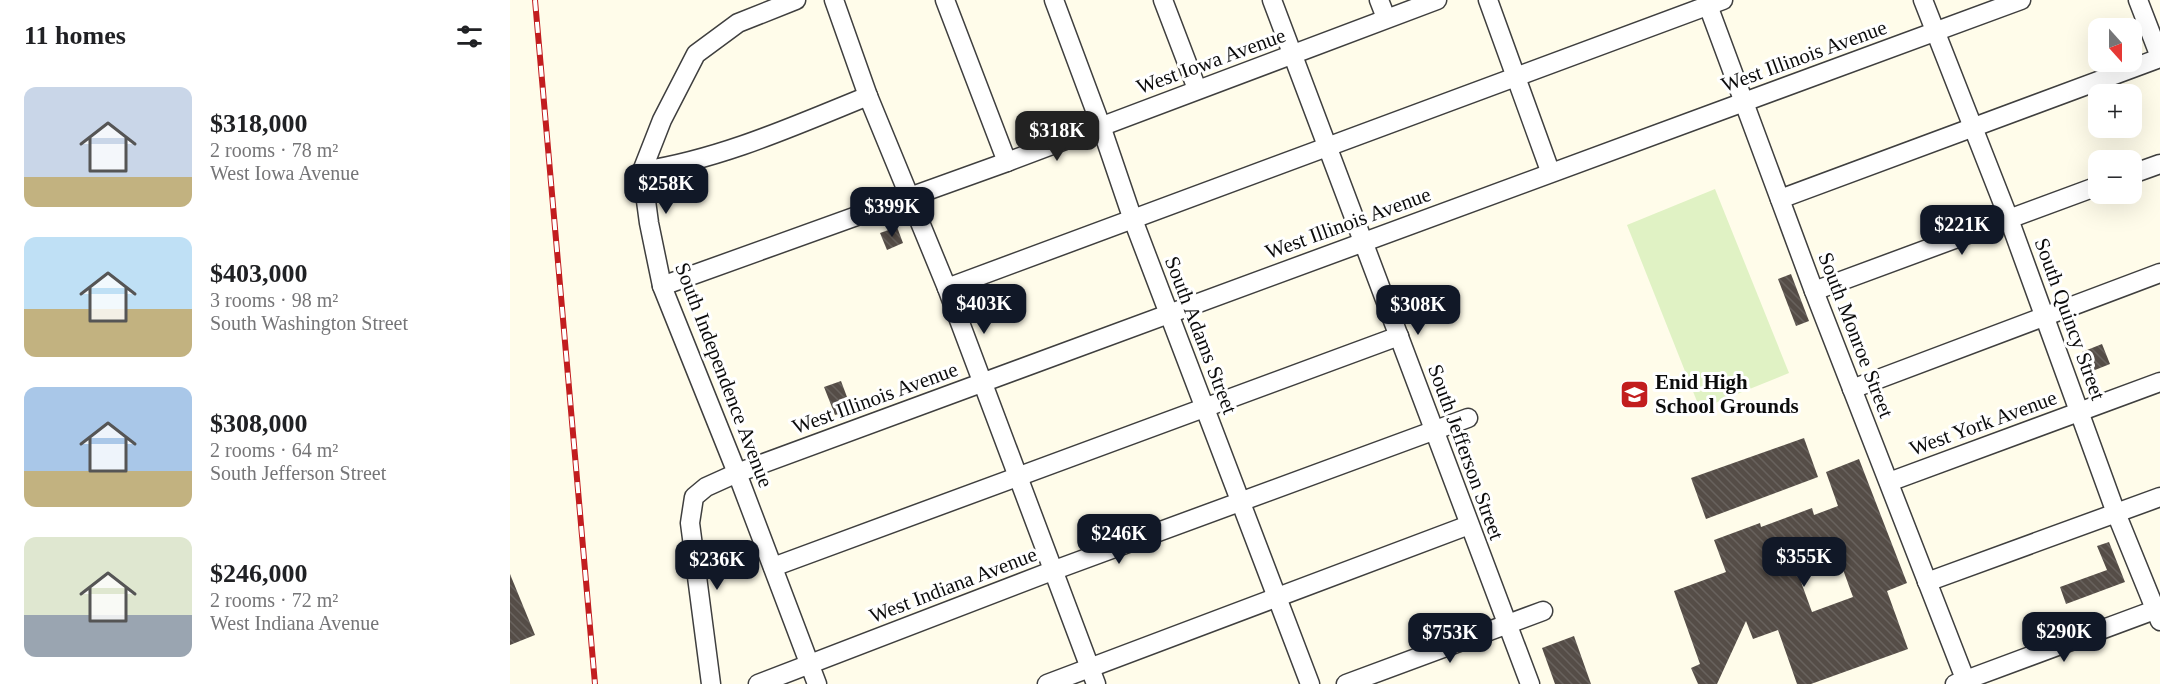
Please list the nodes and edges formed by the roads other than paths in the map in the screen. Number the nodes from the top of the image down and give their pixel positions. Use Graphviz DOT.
graph roads {
  1 [pos="796,0"];
  2 [pos="834,0"];
  3 [pos="945,0"];
  4 [pos="1054,0"];
  5 [pos="1163,0"];
  6 [pos="1272,0"];
  7 [pos="1379,0"];
  8 [pos="1437,0"];
  9 [pos="1488,0"];
  10 [pos="1923,0"];
  11 [pos="2021,0"];
  12 [pos="2138,0"];
  13 [pos="1712,2"];
  14 [pos="1386,18"];
  15 [pos="1936,32"];
  16 [pos="1293,54"];
  17 [pos="2160,57"];
  18 [pos="1516,76"];
  19 [pos="1197,89"];
  20 [pos="868,96"];
  21 [pos="1742,102"];
  22 [pos="1101,126"];
  23 [pos="1973,127"];
  24 [pos="1327,147"];
  25 [pos="1007,162"];
  26 [pos="2160,164"];
  27 [pos="2142,170"];
  28 [pos="642,171"];
  29 [pos="1550,171"];
  30 [pos="2088,190"];
  31 [pos="909,195"];
  32 [pos="1780,199"];
  33 [pos="1132,217"];
  34 [pos="2009,219"];
  35 [pos="1362,242"];
  36 [pos="2160,273"];
  37 [pos="662,286"];
  38 [pos="947,288"];
  39 [pos="1814,291"];
  40 [pos="1168,312"];
  41 [pos="2044,315"];
  42 [pos="1399,336"];
  43 [pos="983,382"];
  44 [pos="2160,382"];
  45 [pos="1852,389"];
  46 [pos="1206,408"];
  47 [pos="2080,411"];
  48 [pos="1468,418"];
  49 [pos="1433,431"];
  50 [pos="737,473"];
  51 [pos="1018,477"];
  52 [pos="1889,482"];
  53 [pos="2160,497"];
  54 [pos="1242,501"];
  55 [pos="2116,513"];
  56 [pos="1468,525"];
  57 [pos="773,567"];
  58 [pos="1052,571"];
  59 [pos="1927,582"];
  60 [pos="1277,596"];
  61 [pos="1543,611"];
  62 [pos="2159,613"];
  63 [pos="1507,624"];
  64 [pos="809,664"];
  65 [pos="1093,676"];
  66 [pos="1962,683"];
  67 [pos="711,684"];
  68 [pos="758,684"];
  69 [pos="817,684"];
  70 [pos="1047,684"];
  71 [pos="1311,684"];
  72 [pos="1346,684"];
  73 [pos="1530,684"];
  1 -- 28 [label="street, South Independence Avenue"];
  2 -- 20 [label="street"];
  3 -- 25 [label="street"];
  4 -- 22 [label="street, South Adams Street"];
  5 -- 19 [label="street"];
  6 -- 16 [label="street, South Jefferson Street"];
  7 -- 14 [label="street"];
  8 -- 14 [label="street, West Iowa Avenue"];
  9 -- 18 [label="street"];
  10 -- 15 [label="street, South Quincy Street"];
  11 -- 15 [label="street, West Illinois Avenue"];
  12 -- 17 [label="street"];
  13 -- 18 [label="street"];
  13 -- 21 [label="street, South Monroe Street"];
  14 -- 16 [label="street, West Iowa Avenue"];
  15 -- 21 [label="street, West Illinois Avenue"];
  15 -- 23 [label="street, South Quincy Street"];
  16 -- 19 [label="street, West Iowa Avenue"];
  16 -- 24 [label="street, South Jefferson Street"];
  17 -- 23 [label="street"];
  18 -- 24 [label="street"];
  18 -- 29 [label="street"];
  19 -- 22 [label="street, West Iowa Avenue"];
  20 -- 28 [label="street"];
  20 -- 31 [label="street"];
  21 -- 29 [label="street, West Illinois Avenue"];
  21 -- 32 [label="street, South Monroe Street"];
  22 -- 25 [label="street, West Iowa Avenue"];
  22 -- 33 [label="street, South Adams Street"];
  23 -- 32 [label="street"];
  23 -- 34 [label="street, South Quincy Street"];
  24 -- 33 [label="street"];
  24 -- 35 [label="street, South Jefferson Street"];
  25 -- 31 [label="street, West Iowa Avenue"];
  26 -- 27 [label="street"];
  28 -- 37 [label="street, South Independence Avenue"];
  29 -- 35 [label="street, West Illinois Avenue"];
  30 -- 34 [label="street"];
  31 -- 37 [label="street, West Iowa Avenue"];
  31 -- 38 [label="street"];
  32 -- 39 [label="street, South Monroe Street"];
  33 -- 38 [label="street"];
  33 -- 40 [label="street, South Adams Street"];
  34 -- 39 [label="street"];
  34 -- 41 [label="street, South Quincy Street"];
  35 -- 40 [label="street, West Illinois Avenue"];
  35 -- 42 [label="street, South Jefferson Street"];
  36 -- 41 [label="street"];
  37 -- 50 [label="street, South Independence Avenue"];
  38 -- 43 [label="street"];
  39 -- 45 [label="street, South Monroe Street"];
  40 -- 43 [label="street, West Illinois Avenue"];
  40 -- 46 [label="street, South Adams Street"];
  41 -- 45 [label="street"];
  41 -- 47 [label="street, South Quincy Street"];
  42 -- 46 [label="street"];
  42 -- 49 [label="street, South Jefferson Street"];
  43 -- 50 [label="street, West Illinois Avenue"];
  43 -- 51 [label="street"];
  44 -- 47 [label="street, West York Avenue"];
  45 -- 52 [label="street, South Monroe Street"];
  46 -- 51 [label="street"];
  46 -- 54 [label="street, South Adams Street"];
  47 -- 52 [label="street, West York Avenue"];
  47 -- 55 [label="street, South Quincy Street"];
  48 -- 49 [label="street, West Indiana Avenue"];
  49 -- 54 [label="street, West Indiana Avenue"];
  49 -- 56 [label="street, South Jefferson Street"];
  50 -- 57 [label="street, South Independence Avenue"];
  50 -- 67 [label="street, West Illinois Avenue"];
  51 -- 57 [label="street"];
  51 -- 58 [label="street"];
  52 -- 59 [label="street, South Monroe Street"];
  53 -- 55 [label="street"];
  54 -- 58 [label="street, West Indiana Avenue"];
  54 -- 60 [label="street, South Adams Street"];
  55 -- 59 [label="street"];
  55 -- 62 [label="street, South Quincy Street"];
  56 -- 60 [label="street"];
  56 -- 63 [label="street, South Jefferson Street"];
  57 -- 64 [label="street, South Independence Avenue"];
  58 -- 64 [label="street, West Indiana Avenue"];
  58 -- 65 [label="street"];
  59 -- 66 [label="street, South Monroe Street"];
  60 -- 65 [label="street"];
  60 -- 71 [label="street, South Adams Street"];
  61 -- 63 [label="street"];
  62 -- 66 [label="street"];
  63 -- 72 [label="street"];
  63 -- 73 [label="street, South Jefferson Street"];
  64 -- 68 [label="street, West Indiana Avenue"];
  64 -- 69 [label="street, South Independence Avenue"];
  65 -- 70 [label="street"];
}
